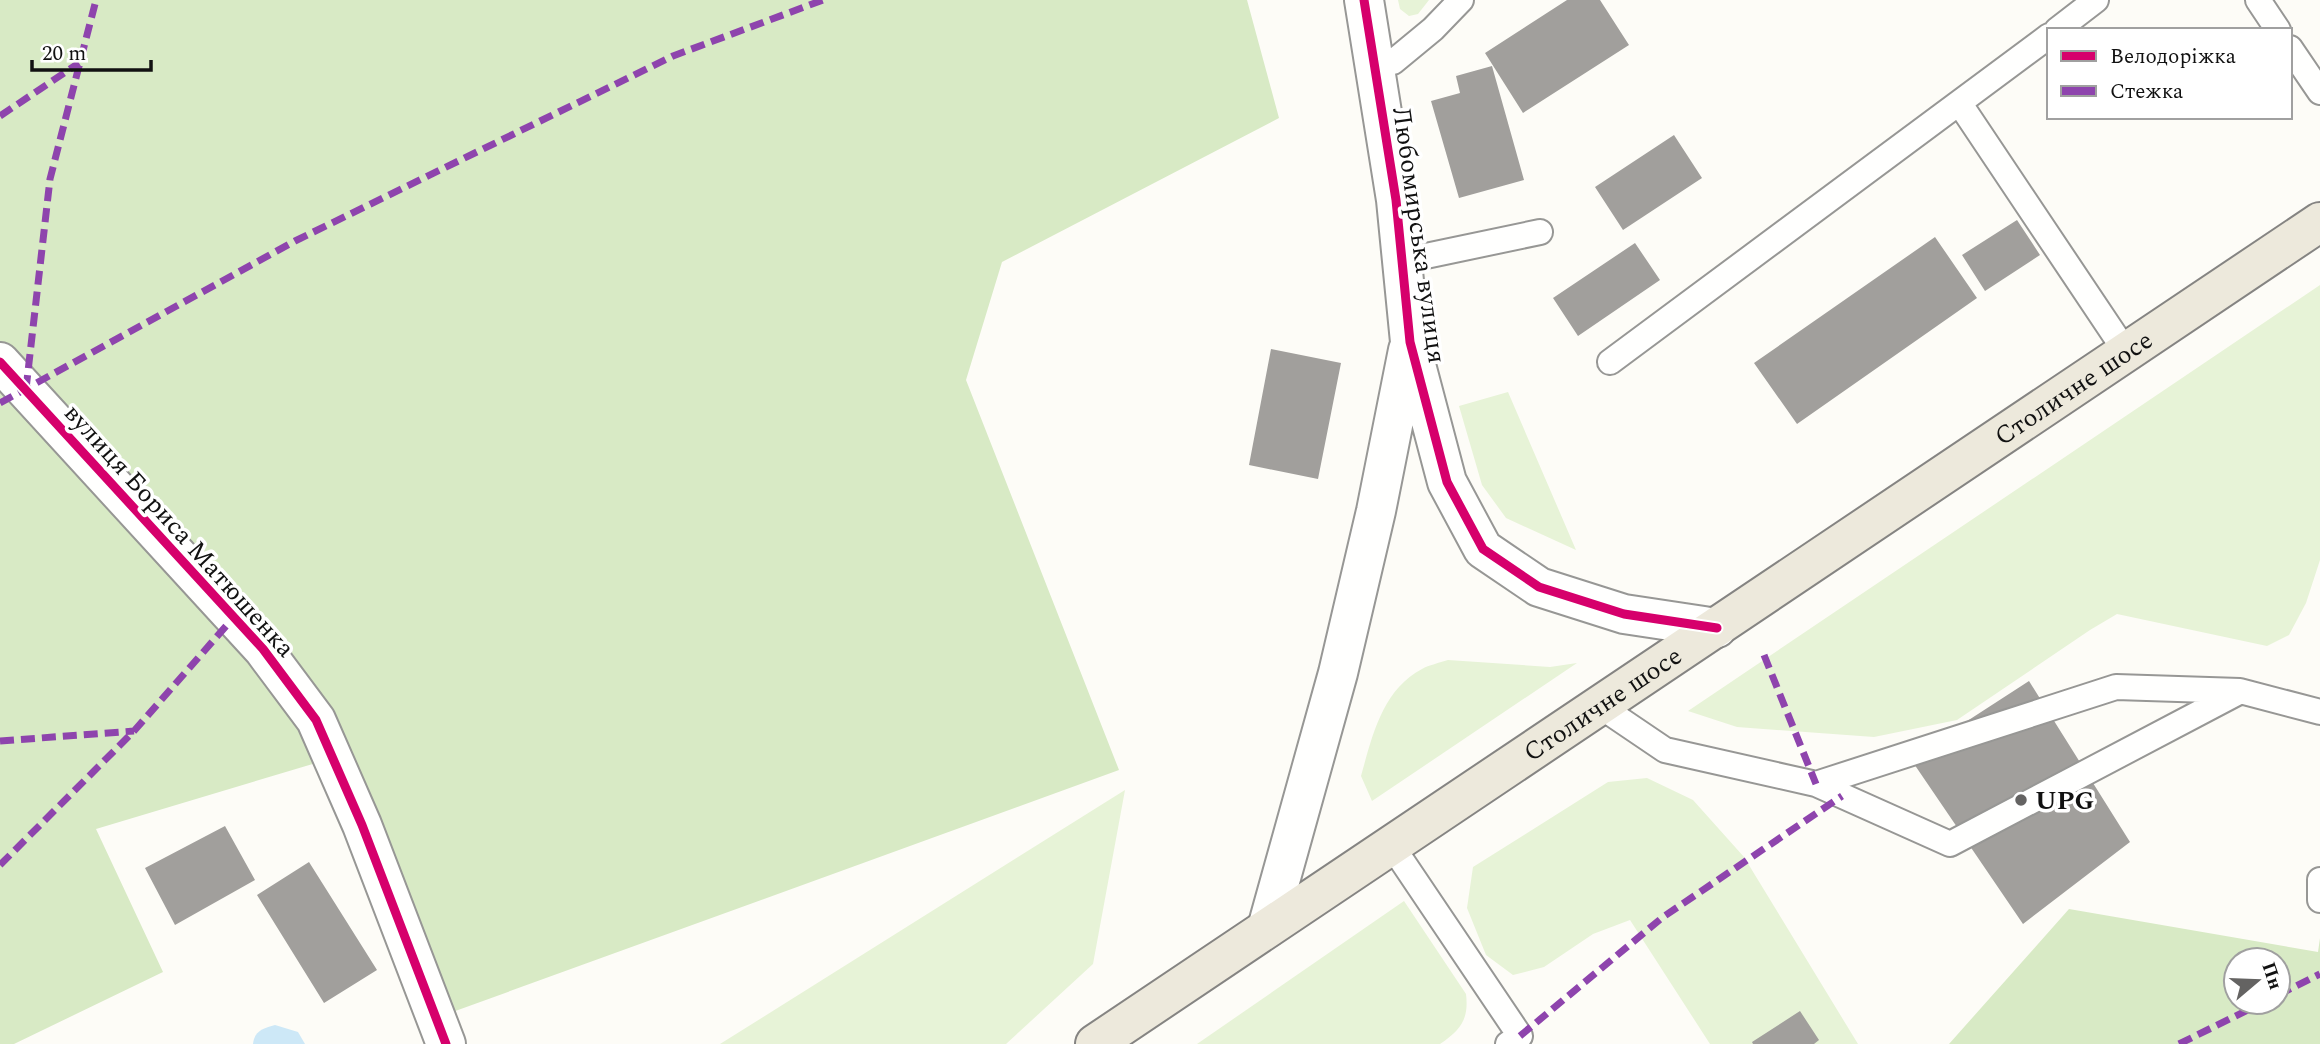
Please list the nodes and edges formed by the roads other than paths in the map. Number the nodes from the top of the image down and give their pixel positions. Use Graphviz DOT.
graph roads {
  1 [pos="1364,0"];
  2 [pos="1461,0"];
  3 [pos="2096,0"];
  4 [pos="2258,0"];
  5 [pos="2060,28"];
  6 [pos="2277,28"];
  7 [pos="2047,38"];
  8 [pos="2292,51"];
  9 [pos="1374,65"];
  10 [pos="2320,92"];
  11 [pos="1960,104"];
  12 [pos="2320,222"];
  13 [pos="1540,232"];
  14 [pos="1402,261"];
  15 [pos="1410,342"];
  16 [pos="2126,352"];
  17 [pos="0,362"];
  18 [pos="1610,362"];
  19 [pos="1717,628"];
  20 [pos="2240,691"];
  21 [pos="1600,706"];
  22 [pos="2320,712"];
  23 [pos="1815,784"];
  24 [pos="1392,846"];
  25 [pos="2320,880"];
  26 [pos="2320,900"];
  27 [pos="1267,929"];
  28 [pos="446,1044"];
  29 [pos="1095,1044"];
  30 [pos="1508,1044"];
  1 -- 9 [label="street, Любомирська вулиця"];
  2 -- 9 [label="lane"];
  3 -- 5 [label="lane"];
  4 -- 6 [label="lane"];
  7 -- 11 [label="lane"];
  8 -- 10 [label="lane"];
  9 -- 14 [label="street, Любомирська вулиця"];
  11 -- 16 [label="lane"];
  11 -- 18 [label="lane"];
  12 -- 16 [label="main road, Столичне шосе"];
  13 -- 14 [label="lane"];
  14 -- 15 [label="street, Любомирська вулиця"];
  15 -- 19 [label="street, Любомирська вулиця"];
  15 -- 27 [label="street, Любомирська вулиця"];
  16 -- 19 [label="main road, Столичне шосе"];
  17 -- 28 [label="street, вулиця Бориса Матюшенка"];
  19 -- 21 [label="main road, Столичне шосе"];
  20 -- 22 [label="lane"];
  20 -- 23 [label="lane"];
  20 -- 23 [label="lane"];
  21 -- 23 [label="lane"];
  21 -- 24 [label="main road, Столичне шосе"];
  24 -- 27 [label="main road, Столичне шосе"];
  24 -- 30 [label="lane"];
  25 -- 26 [label="lane"];
  27 -- 29 [label="main road, Столичне шосе"];
}
